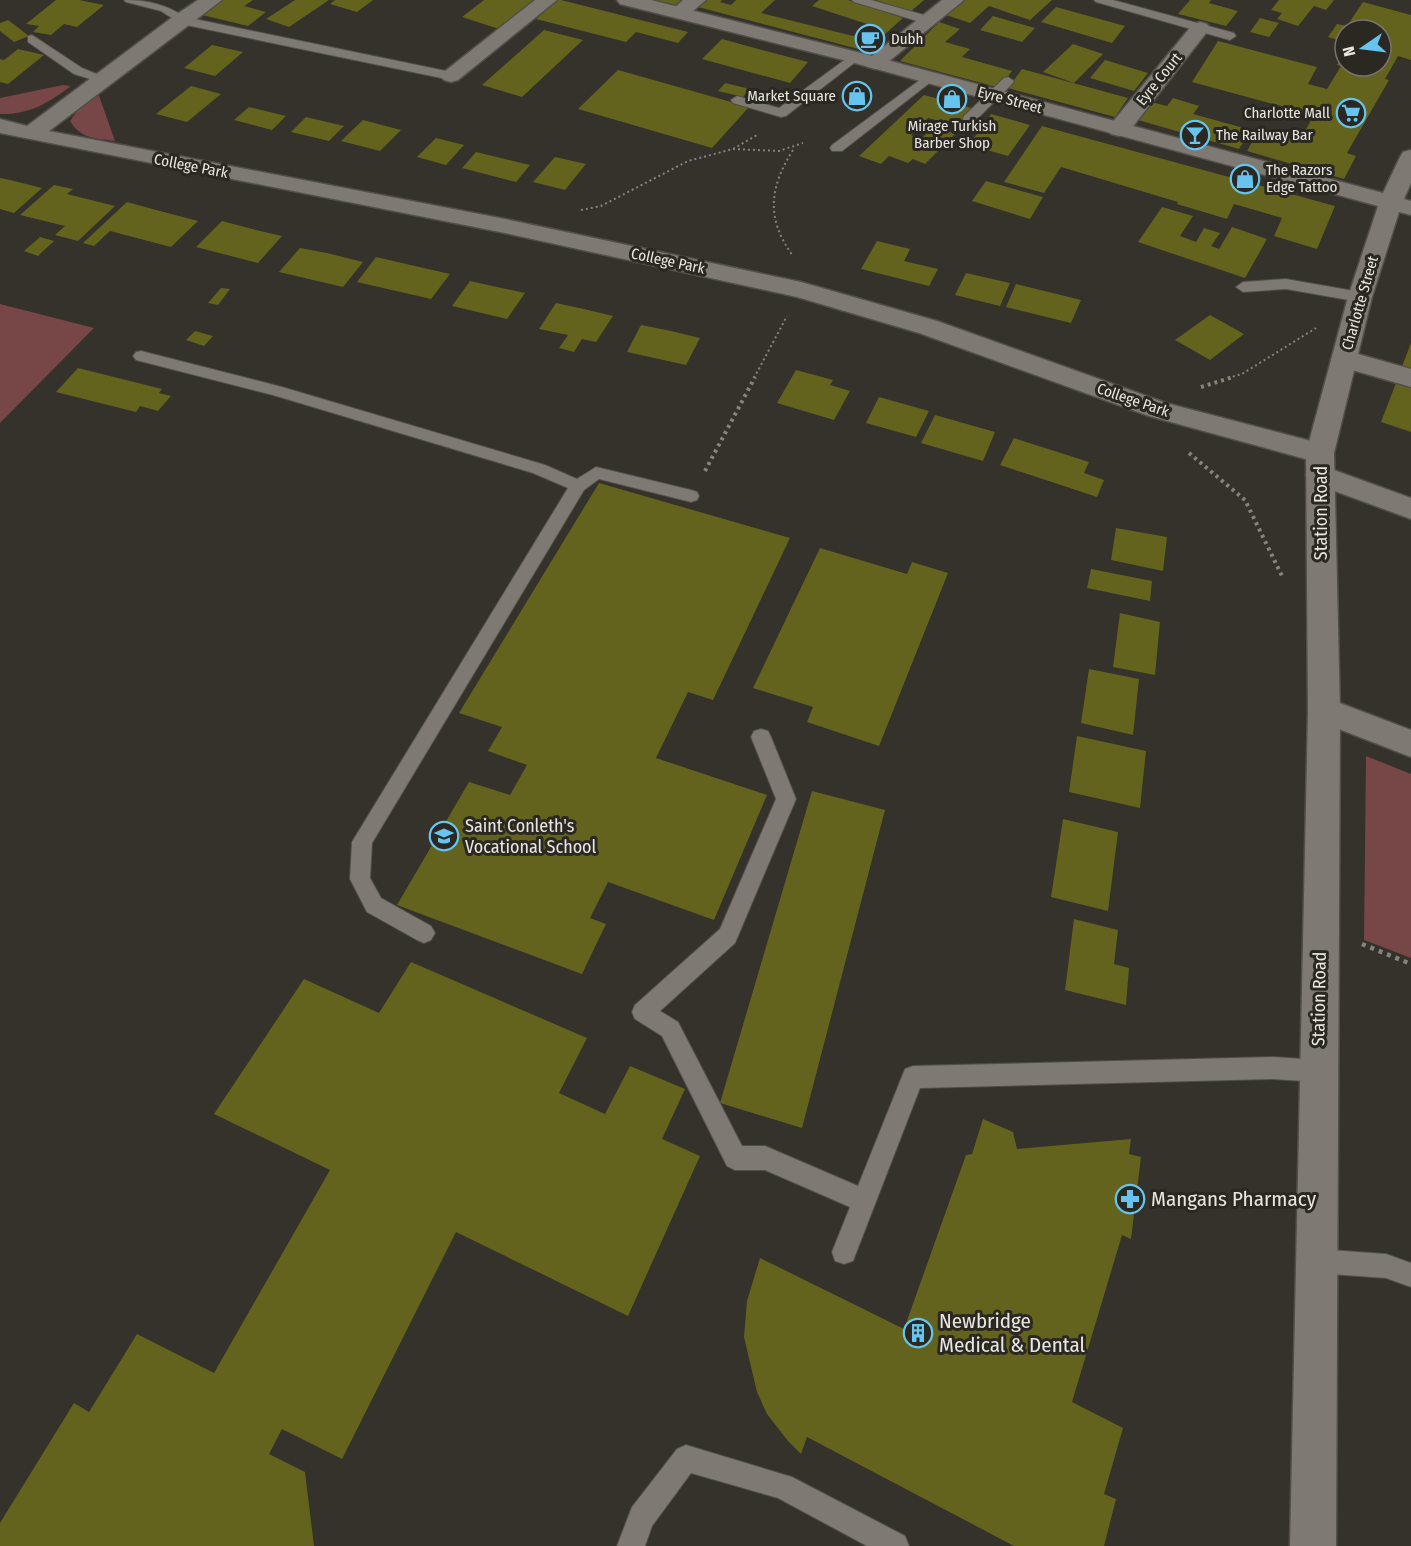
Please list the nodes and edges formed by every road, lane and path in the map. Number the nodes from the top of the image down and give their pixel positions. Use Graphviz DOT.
graph roads {
  1 [pos="130,0"];
  2 [pos="212,0"];
  3 [pos="547,0"];
  4 [pos="627,0"];
  5 [pos="858,0"];
  6 [pos="954,0"];
  7 [pos="1100,0"];
  8 [pos="688,6"];
  9 [pos="181,20"];
  10 [pos="927,20"];
  11 [pos="1200,28"];
  12 [pos="1230,36"];
  13 [pos="32,39"];
  14 [pos="854,57"];
  15 [pos="875,63"];
  16 [pos="451,76"];
  17 [pos="928,78"];
  18 [pos="104,79"];
  19 [pos="1002,88"];
  20 [pos="737,100"];
  21 [pos="969,119"];
  22 [pos="0,126"];
  23 [pos="1119,129"];
  24 [pos="31,134"];
  25 [pos="761,134"];
  26 [pos="803,143"];
  27 [pos="837,148"];
  28 [pos="733,149"];
  29 [pos="793,150"];
  30 [pos="1411,157"];
  31 [pos="1401,205"];
  32 [pos="579,211"];
  33 [pos="1243,287"];
  34 [pos="801,290"];
  35 [pos="1360,297"];
  36 [pos="141,356"];
  37 [pos="1344,359"];
  38 [pos="1411,378"];
  39 [pos="1320,464"];
  40 [pos="578,486"];
  41 [pos="691,496"];
  42 [pos="1411,509"];
  43 [pos="1324,710"];
  44 [pos="761,737"];
  45 [pos="1411,744"];
  46 [pos="1320,927"];
  47 [pos="424,933"];
  48 [pos="1411,964"];
  49 [pos="1319,1071"];
  50 [pos="864,1201"];
  51 [pos="844,1252"];
  52 [pos="1316,1261"];
  53 [pos="1411,1275"];
  54 [pos="631,1546"];
  55 [pos="895,1546"];
  56 [pos="1313,1546"];
  1 -- 9 [label="lane"];
  2 -- 9 [label="street"];
  3 -- 16 [label="street"];
  4 -- 8 [label="street, Eyre Street"];
  5 -- 10 [label="lane"];
  6 -- 10 [label="street"];
  7 -- 11 [label="lane"];
  8 -- 14 [label="street, Eyre Street"];
  9 -- 16 [label="lane"];
  9 -- 18 [label="street"];
  10 -- 15 [label="street"];
  11 -- 12 [label="lane"];
  11 -- 23 [label="street, Eyre Court"];
  13 -- 18 [label="lane"];
  14 -- 15 [label="street, Eyre Street"];
  14 -- 20 [label="lane"];
  15 -- 17 [label="street, Eyre Street"];
  17 -- 19 [label="street, Eyre Street"];
  17 -- 27 [label="lane"];
  18 -- 24 [label="street"];
  19 -- 21 [label="lane"];
  19 -- 23 [label="street, Eyre Street"];
  22 -- 24 [label="street, College Park"];
  23 -- 31 [label="street, Eyre Street"];
  24 -- 34 [label="street, College Park"];
  25 -- 28 [label="path"];
  26 -- 29 [label="path"];
  28 -- 29 [label="path"];
  28 -- 32 [label="path"];
  29 -- 34 [label="path"];
  30 -- 31 [label="street, Charlotte Street"];
  31 -- 35 [label="street, Charlotte Street"];
  33 -- 35 [label="lane"];
  34 -- 39 [label="street, College Park"];
  34 -- 41 [label="path"];
  35 -- 37 [label="street, Charlotte Street"];
  36 -- 40 [label="lane"];
  37 -- 38 [label="street"];
  37 -- 39 [label="street, Charlotte Street"];
  39 -- 42 [label="street, College Park"];
  39 -- 43 [label="street, Station Road"];
  40 -- 41 [label="lane"];
  40 -- 47 [label="lane"];
  43 -- 45 [label="street"];
  43 -- 46 [label="street, Station Road"];
  44 -- 50 [label="lane"];
  46 -- 48 [label="path"];
  46 -- 49 [label="street, Station Road"];
  49 -- 50 [label="lane"];
  49 -- 52 [label="street, Station Road"];
  50 -- 51 [label="lane"];
  52 -- 53 [label="lane"];
  52 -- 56 [label="street, Station Road"];
  54 -- 55 [label="lane"];
}
